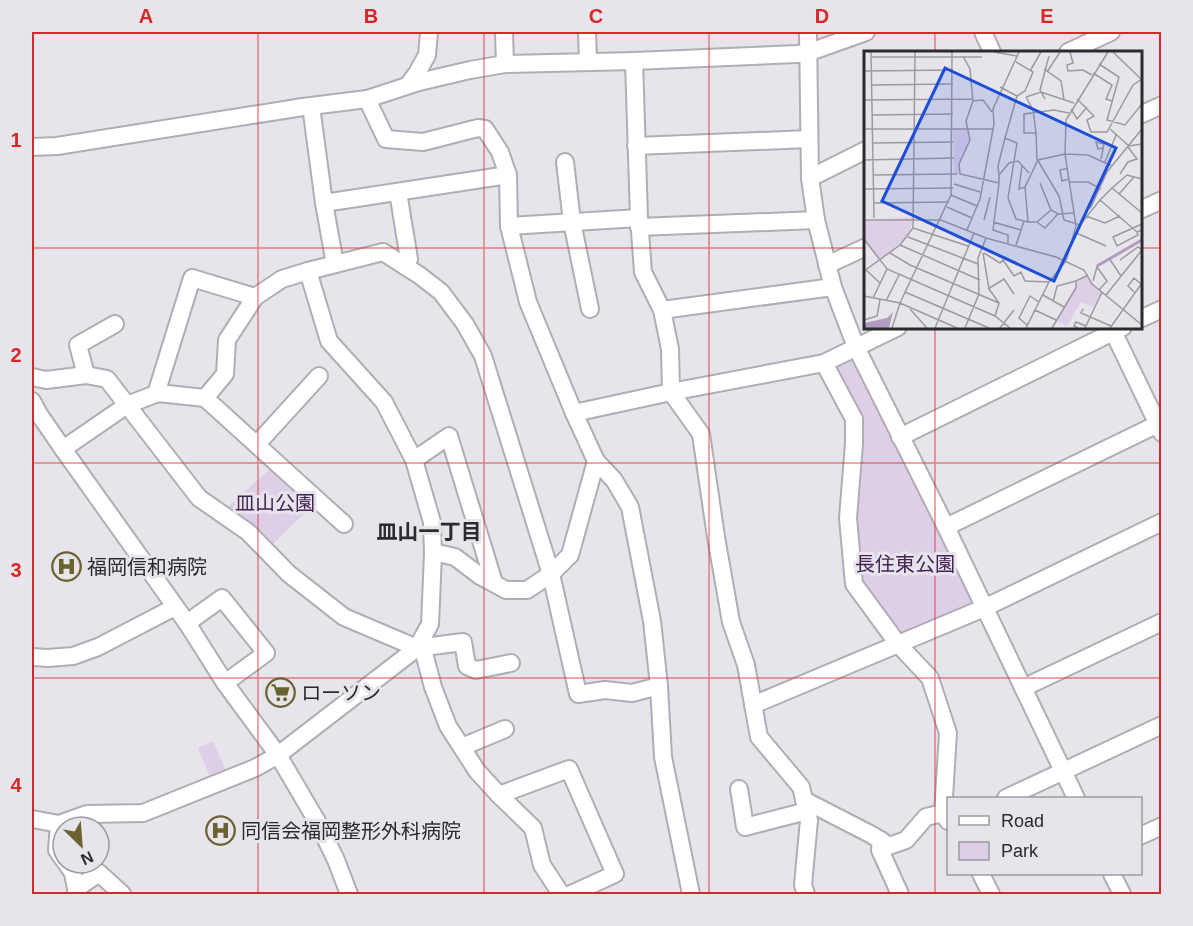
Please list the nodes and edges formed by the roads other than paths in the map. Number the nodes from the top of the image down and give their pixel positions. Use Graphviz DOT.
graph roads {
  1 [pos="429,32"];
  2 [pos="504,32"];
  3 [pos="587,32"];
  4 [pos="808,32"];
  5 [pos="866,32"];
  6 [pos="983,32"];
  7 [pos="1111,32"];
  8 [pos="992,51"];
  9 [pos="1070,51"];
  10 [pos="807,53"];
  11 [pos="588,62"];
  12 [pos="634,62"];
  13 [pos="505,64"];
  14 [pos="408,85"];
  15 [pos="367,99"];
  16 [pos="1161,105"];
  17 [pos="311,106"];
  18 [pos="1142,115"];
  19 [pos="809,139"];
  20 [pos="636,146"];
  21 [pos="32,147"];
  22 [pos="864,151"];
  23 [pos="565,162"];
  24 [pos="508,175"];
  25 [pos="810,178"];
  26 [pos="398,192"];
  27 [pos="1161,200"];
  28 [pos="324,203"];
  29 [pos="1142,209"];
  30 [pos="816,220"];
  31 [pos="572,222"];
  32 [pos="639,222"];
  33 [pos="509,226"];
  34 [pos="864,248"];
  35 [pos="335,264"];
  36 [pos="827,265"];
  37 [pos="406,267"];
  38 [pos="308,271"];
  39 [pos="832,287"];
  40 [pos="255,297"];
  41 [pos="590,309"];
  42 [pos="1161,309"];
  43 [pos="662,310"];
  44 [pos="1142,318"];
  45 [pos="116,324"];
  46 [pos="895,328"];
  47 [pos="1116,328"];
  48 [pos="856,347"];
  49 [pos="824,363"];
  50 [pos="86,375"];
  51 [pos="319,376"];
  52 [pos="32,377"];
  53 [pos="671,392"];
  54 [pos="156,394"];
  55 [pos="205,398"];
  56 [pos="32,401"];
  57 [pos="127,405"];
  58 [pos="574,413"];
  59 [pos="1160,427"];
  60 [pos="900,437"];
  61 [pos="257,444"];
  62 [pos="63,449"];
  63 [pos="414,460"];
  64 [pos="596,461"];
  65 [pos="1161,522"];
  66 [pos="344,524"];
  67 [pos="946,527"];
  68 [pos="433,552"];
  69 [pos="551,574"];
  70 [pos="494,583"];
  71 [pos="175,607"];
  72 [pos="984,608"];
  73 [pos="1161,622"];
  74 [pos="187,623"];
  75 [pos="898,644"];
  76 [pos="417,648"];
  77 [pos="32,657"];
  78 [pos="511,663"];
  79 [pos="225,683"];
  80 [pos="659,687"];
  81 [pos="1023,688"];
  82 [pos="753,705"];
  83 [pos="1161,724"];
  84 [pos="505,729"];
  85 [pos="462,747"];
  86 [pos="278,755"];
  87 [pos="1063,771"];
  88 [pos="739,789"];
  89 [pos="499,795"];
  90 [pos="1008,797"];
  91 [pos="1076,797"];
  92 [pos="805,805"];
  93 [pos="84,815"];
  94 [pos="946,817"];
  95 [pos="32,819"];
  96 [pos="51,823"];
  97 [pos="1161,826"];
  98 [pos="1142,835"];
  99 [pos="881,840"];
  100 [pos="73,875"];
  101 [pos="982,875"];
  102 [pos="1113,875"];
  103 [pos="76,892"];
  104 [pos="122,894"];
  105 [pos="349,894"];
  106 [pos="561,894"];
  107 [pos="571,894"];
  108 [pos="691,894"];
  109 [pos="806,894"];
  110 [pos="900,894"];
  111 [pos="992,894"];
  112 [pos="1122,894"];
  1 -- 14 [label="street"];
  2 -- 13 [label="street"];
  3 -- 11 [label="street"];
  4 -- 10 [label="street"];
  5 -- 10 [label="street"];
  6 -- 8 [label="street"];
  7 -- 9 [label="street"];
  10 -- 12 [label="street"];
  10 -- 19 [label="street"];
  11 -- 12 [label="street"];
  11 -- 13 [label="street"];
  12 -- 20 [label="street"];
  13 -- 14 [label="street"];
  14 -- 15 [label="street"];
  15 -- 17 [label="street"];
  15 -- 24 [label="street"];
  16 -- 18 [label="street"];
  17 -- 21 [label="street"];
  17 -- 28 [label="street"];
  19 -- 20 [label="street"];
  19 -- 25 [label="street"];
  20 -- 32 [label="street"];
  22 -- 25 [label="street"];
  23 -- 31 [label="street"];
  24 -- 26 [label="street"];
  24 -- 33 [label="street"];
  25 -- 30 [label="street"];
  26 -- 28 [label="street"];
  26 -- 37 [label="street"];
  27 -- 29 [label="street"];
  28 -- 35 [label="street"];
  30 -- 32 [label="street"];
  30 -- 36 [label="street"];
  31 -- 32 [label="street"];
  31 -- 33 [label="street"];
  31 -- 41 [label="street"];
  32 -- 43 [label="street"];
  33 -- 58 [label="street"];
  34 -- 36 [label="street"];
  35 -- 37 [label="street"];
  35 -- 38 [label="street"];
  36 -- 39 [label="street"];
  37 -- 69 [label="street"];
  38 -- 40 [label="street"];
  38 -- 63 [label="street"];
  39 -- 43 [label="street"];
  39 -- 48 [label="street"];
  40 -- 54 [label="street"];
  40 -- 55 [label="street"];
  42 -- 44 [label="street"];
  43 -- 53 [label="street"];
  45 -- 50 [label="street"];
  46 -- 48 [label="street"];
  47 -- 59 [label="street"];
  47 -- 60 [label="street"];
  48 -- 49 [label="street"];
  48 -- 60 [label="street"];
  49 -- 53 [label="street"];
  49 -- 75 [label="street"];
  50 -- 52 [label="street"];
  50 -- 57 [label="street"];
  51 -- 61 [label="street"];
  53 -- 58 [label="street"];
  53 -- 82 [label="street"];
  54 -- 55 [label="street"];
  54 -- 57 [label="street"];
  55 -- 61 [label="street"];
  56 -- 62 [label="street"];
  57 -- 62 [label="street"];
  57 -- 76 [label="street"];
  58 -- 64 [label="street"];
  59 -- 67 [label="street"];
  60 -- 67 [label="street"];
  61 -- 66 [label="street"];
  62 -- 71 [label="street"];
  63 -- 68 [label="street"];
  63 -- 70 [label="street"];
  64 -- 69 [label="street"];
  64 -- 80 [label="street"];
  65 -- 72 [label="street"];
  67 -- 72 [label="street"];
  68 -- 70 [label="street"];
  68 -- 76 [label="street"];
  69 -- 70 [label="street"];
  69 -- 80 [label="street"];
  71 -- 74 [label="street"];
  71 -- 77 [label="street"];
  72 -- 75 [label="street"];
  72 -- 81 [label="street"];
  73 -- 81 [label="street"];
  74 -- 79 [label="street"];
  74 -- 79 [label="street"];
  75 -- 82 [label="street"];
  75 -- 94 [label="street"];
  76 -- 78 [label="street"];
  76 -- 85 [label="street"];
  76 -- 86 [label="street"];
  79 -- 86 [label="street"];
  80 -- 108 [label="street"];
  81 -- 87 [label="street"];
  82 -- 92 [label="street"];
  83 -- 87 [label="street"];
  84 -- 85 [label="street"];
  85 -- 89 [label="street"];
  86 -- 93 [label="street"];
  86 -- 105 [label="street"];
  87 -- 90 [label="street"];
  87 -- 91 [label="street"];
  88 -- 92 [label="street"];
  89 -- 106 [label="street"];
  89 -- 107 [label="street"];
  92 -- 99 [label="street"];
  92 -- 109 [label="street"];
  94 -- 99 [label="street"];
  95 -- 96 [label="street"];
  97 -- 98 [label="street"];
  99 -- 110 [label="street"];
  100 -- 103 [label="street"];
  101 -- 111 [label="street"];
  102 -- 112 [label="street"];
  103 -- 104 [label="street"];
}
